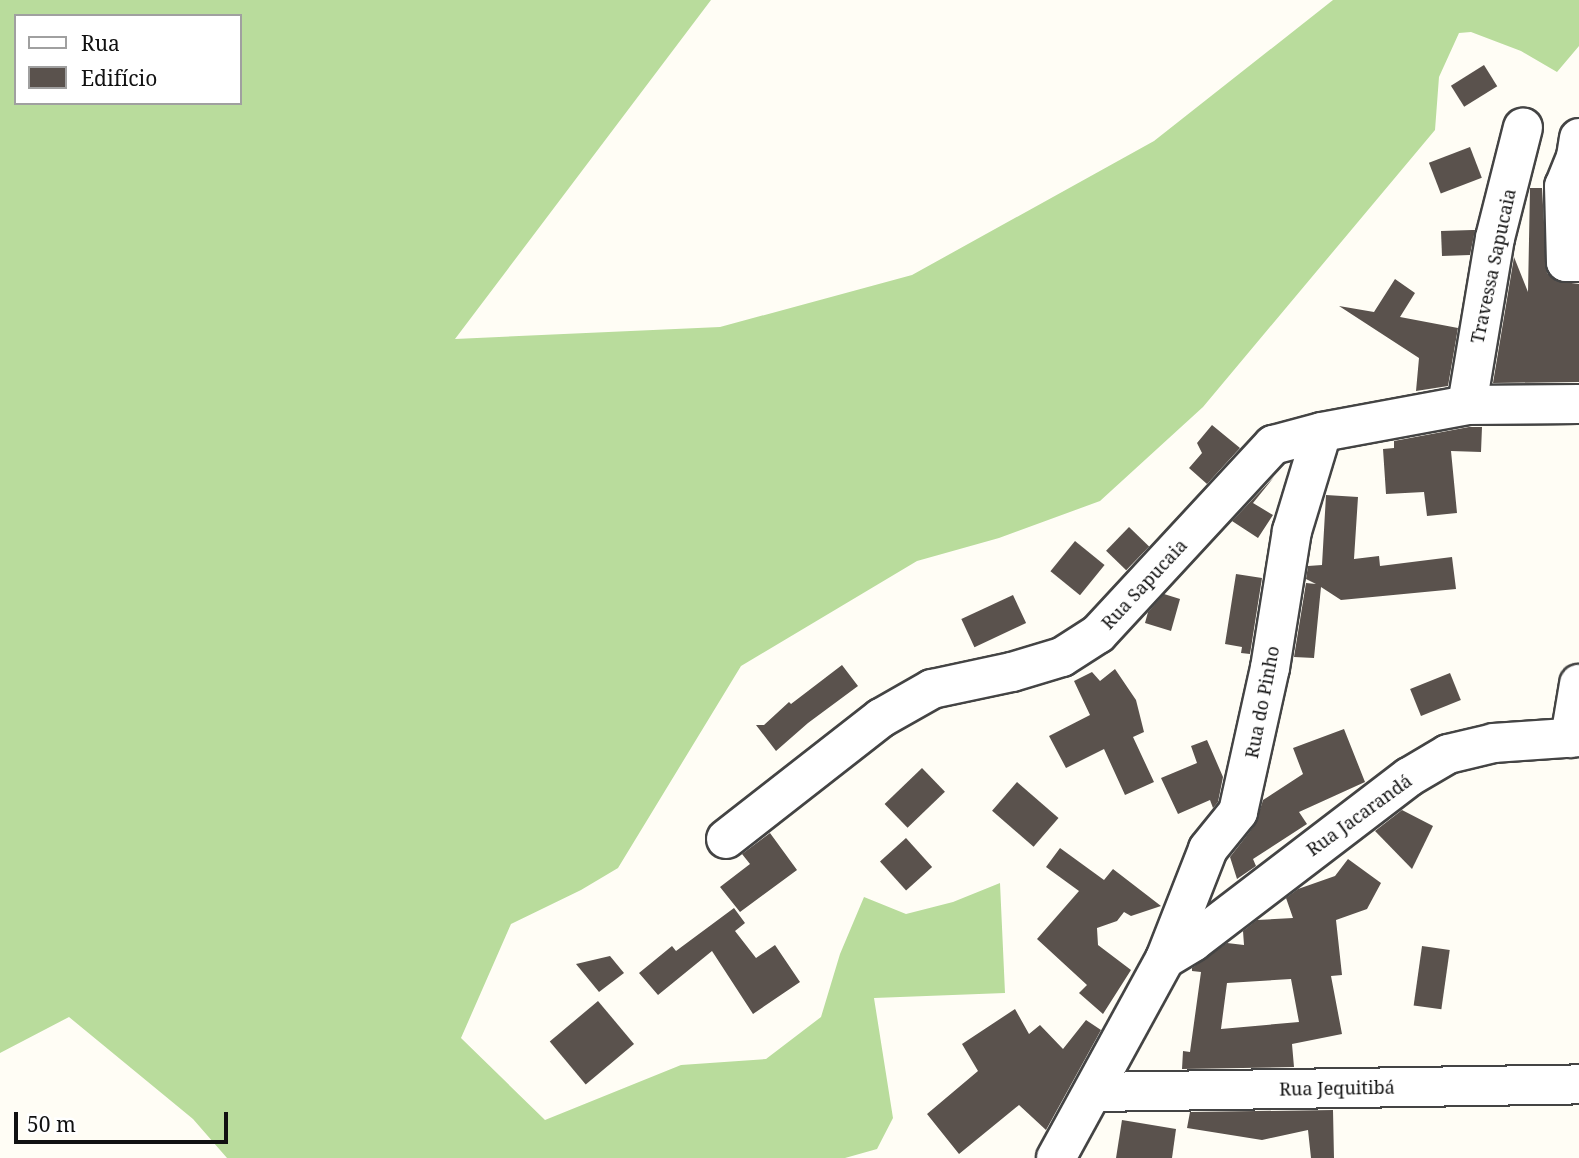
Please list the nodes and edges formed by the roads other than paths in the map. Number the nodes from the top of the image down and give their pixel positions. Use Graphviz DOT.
graph roads {
  1 [pos="1523,127"];
  2 [pos="1579,138"];
  3 [pos="1579,262"];
  4 [pos="1579,404"];
  5 [pos="1467,405"];
  6 [pos="1322,432"];
  7 [pos="1579,684"];
  8 [pos="1575,737"];
  9 [pos="726,839"];
  10 [pos="1165,959"];
  11 [pos="1579,1084"];
  12 [pos="1094,1092"];
  13 [pos="1056,1158"];
  1 -- 5 [label="street, Travessa Sapucaia"];
  2 -- 3 [label="street"];
  4 -- 5 [label="street, Rua Sapucaia"];
  5 -- 6 [label="street, Rua Sapucaia"];
  6 -- 9 [label="street, Rua Sapucaia"];
  6 -- 10 [label="street, Rua do Pinho"];
  7 -- 8 [label="street"];
  8 -- 10 [label="street, Rua Jacarandá"];
  10 -- 12 [label="street, Rua do Pinho"];
  11 -- 12 [label="street, Rua Jequitibá"];
  12 -- 13 [label="street, Rua do Pinho"];
}
